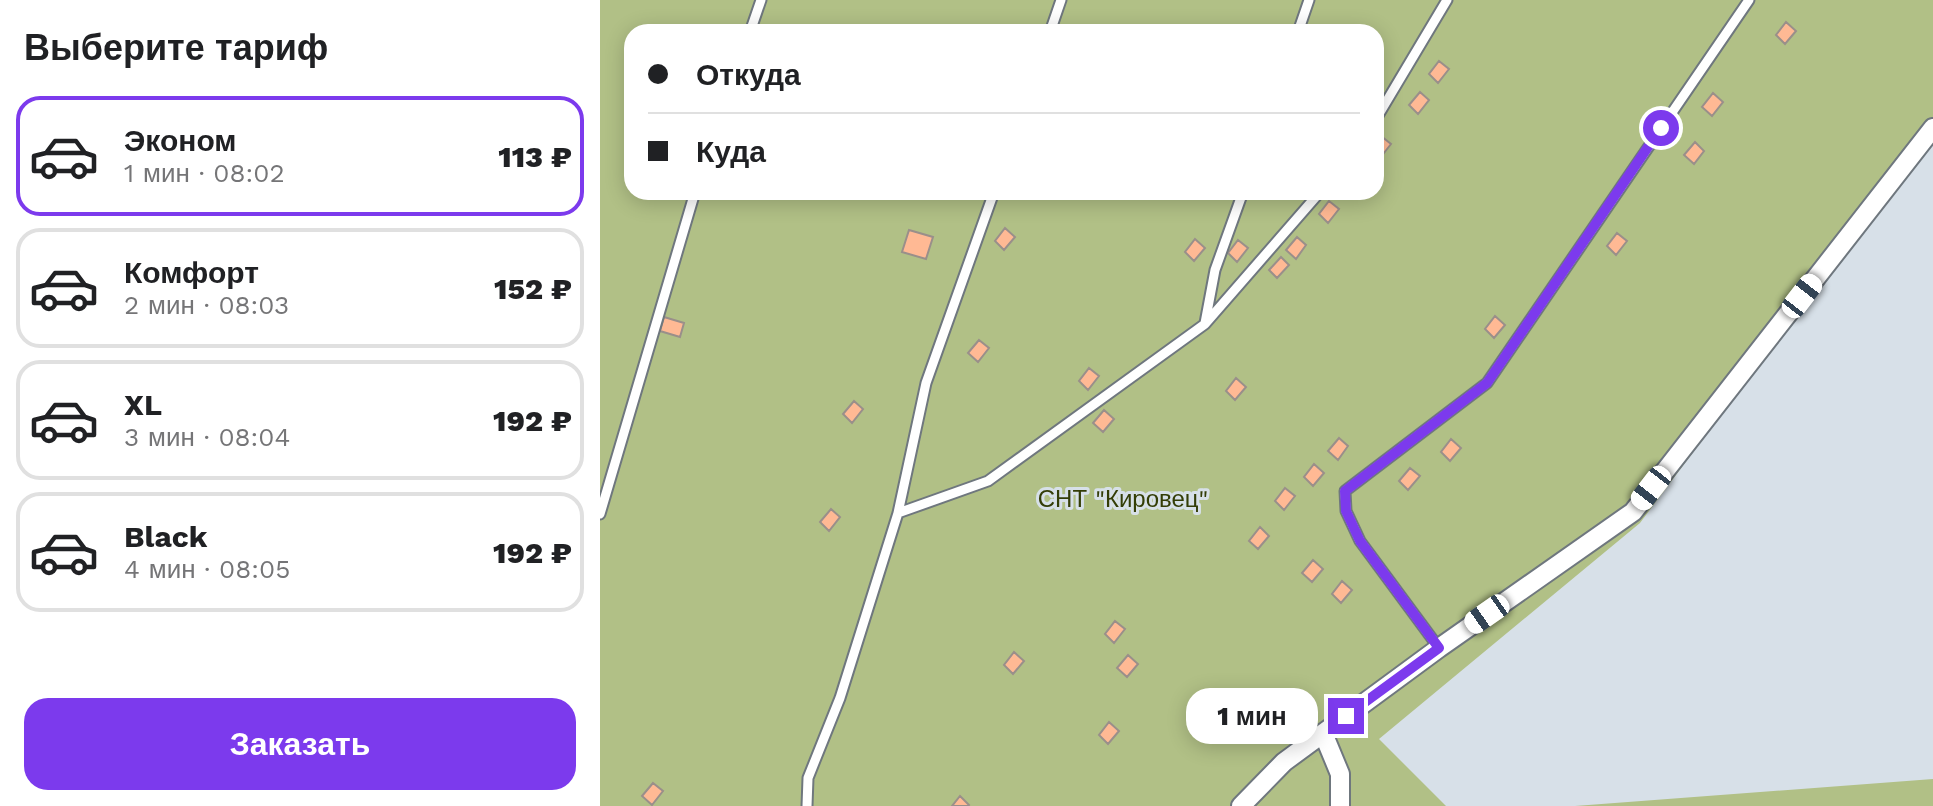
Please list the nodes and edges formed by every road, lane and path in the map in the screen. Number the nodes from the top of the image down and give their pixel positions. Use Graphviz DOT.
graph roads {
  1 [pos="761,0"];
  2 [pos="1061,0"];
  3 [pos="1309,0"];
  4 [pos="1447,0"];
  5 [pos="1749,0"];
  6 [pos="753,24"];
  7 [pos="1053,24"];
  8 [pos="1301,24"];
  9 [pos="1384,106"];
  10 [pos="1933,128"];
  11 [pos="693,200"];
  12 [pos="991,200"];
  13 [pos="1240,200"];
  14 [pos="1313,200"];
  15 [pos="1205,324"];
  16 [pos="898,513"];
  17 [pos="600,514"];
  18 [pos="1439,648"];
  19 [pos="1323,733"];
  20 [pos="807,806"];
  21 [pos="1241,806"];
  22 [pos="1340,806"];
  1 -- 6 [label="lane"];
  2 -- 7 [label="lane"];
  3 -- 8 [label="lane"];
  4 -- 9 [label="lane"];
  5 -- 18 [label="lane"];
  10 -- 18 [label="street"];
  11 -- 17 [label="lane"];
  12 -- 16 [label="lane"];
  13 -- 15 [label="lane"];
  14 -- 15 [label="lane"];
  15 -- 16 [label="lane"];
  16 -- 20 [label="lane"];
  18 -- 19 [label="street"];
  19 -- 21 [label="street"];
  19 -- 22 [label="street"];
}
